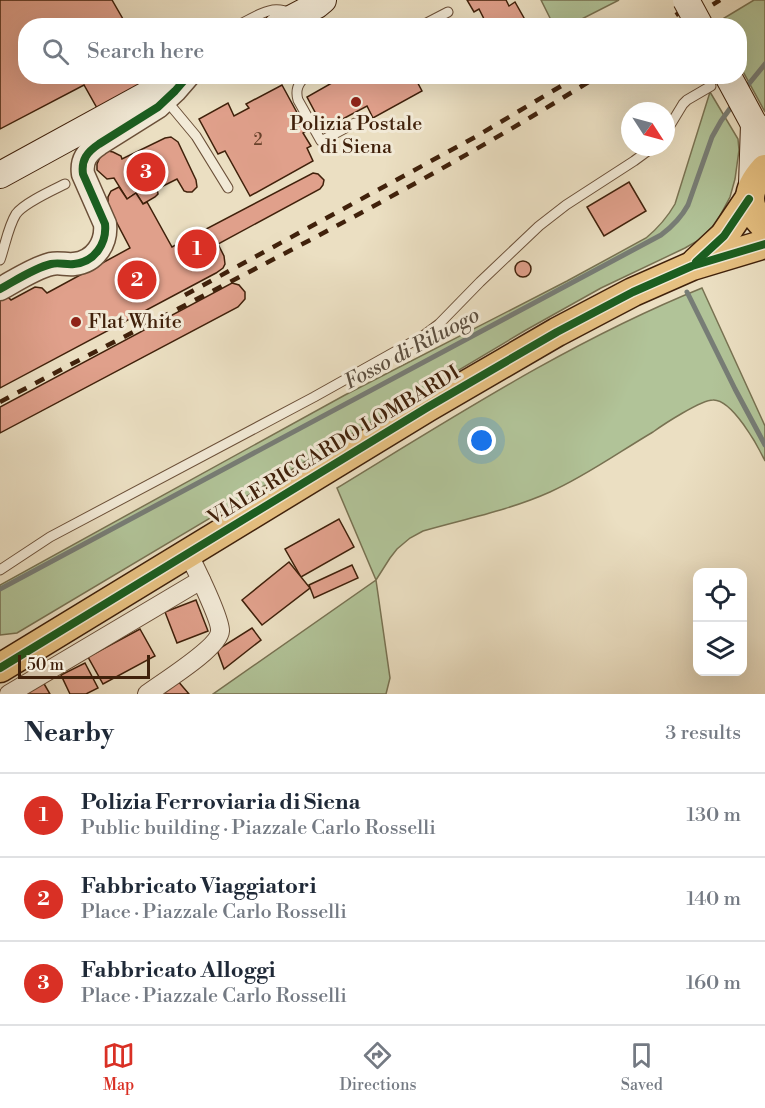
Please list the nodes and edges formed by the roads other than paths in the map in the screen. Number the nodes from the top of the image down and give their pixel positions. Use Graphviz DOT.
graph roads {
  1 [pos="686,0"];
  2 [pos="310,12"];
  3 [pos="448,12"];
  4 [pos="253,18"];
  5 [pos="436,18"];
  6 [pos="696,18"];
  7 [pos="166,84"];
  8 [pos="181,84"];
  9 [pos="300,84"];
  10 [pos="715,84"];
  11 [pos="723,84"];
  12 [pos="166,100"];
  13 [pos="675,116"];
  14 [pos="355,123"];
  15 [pos="760,128"];
  16 [pos="641,156"];
  17 [pos="0,174"];
  18 [pos="65,184"];
  19 [pos="756,185"];
  20 [pos="228,188"];
  21 [pos="765,226"];
  22 [pos="765,244"];
  23 [pos="0,260"];
  24 [pos="692,266"];
  25 [pos="0,289"];
  26 [pos="188,553"];
  27 [pos="0,570"];
  28 [pos="201,580"];
  29 [pos="48,639"];
  30 [pos="19,647"];
  31 [pos="0,668"];
  32 [pos="9,694"];
  33 [pos="147,694"];
  1 -- 6 [label="main road, bridge"];
  2 -- 4 [label="lane"];
  3 -- 5 [label="lane"];
  7 -- 17 [label="main road"];
  8 -- 12 [label="street"];
  9 -- 14 [label="lane"];
  10 -- 13 [label="lane"];
  11 -- 15 [label="main road"];
  12 -- 20 [label="lane"];
  12 -- 25 [label="street"];
  15 -- 19 [label="main road"];
  16 -- 27 [label="lane"];
  18 -- 23 [label="lane"];
  19 -- 21 [label="main road"];
  19 -- 24 [label="main road, VIALE RICCARDO LOMBARDI"];
  22 -- 24 [label="main road, VIALE RICCARDO LOMBARDI"];
  24 -- 26 [label="main road, VIALE RICCARDO LOMBARDI"];
  26 -- 28 [label="street"];
  26 -- 29 [label="main road, VIALE RICCARDO LOMBARDI"];
  28 -- 32 [label="street"];
  28 -- 33 [label="street"];
  29 -- 30 [label="lane, VIALE RICCARDO LOMBARDI"];
  29 -- 31 [label="main road, VIALE RICCARDO LOMBARDI"];
}
